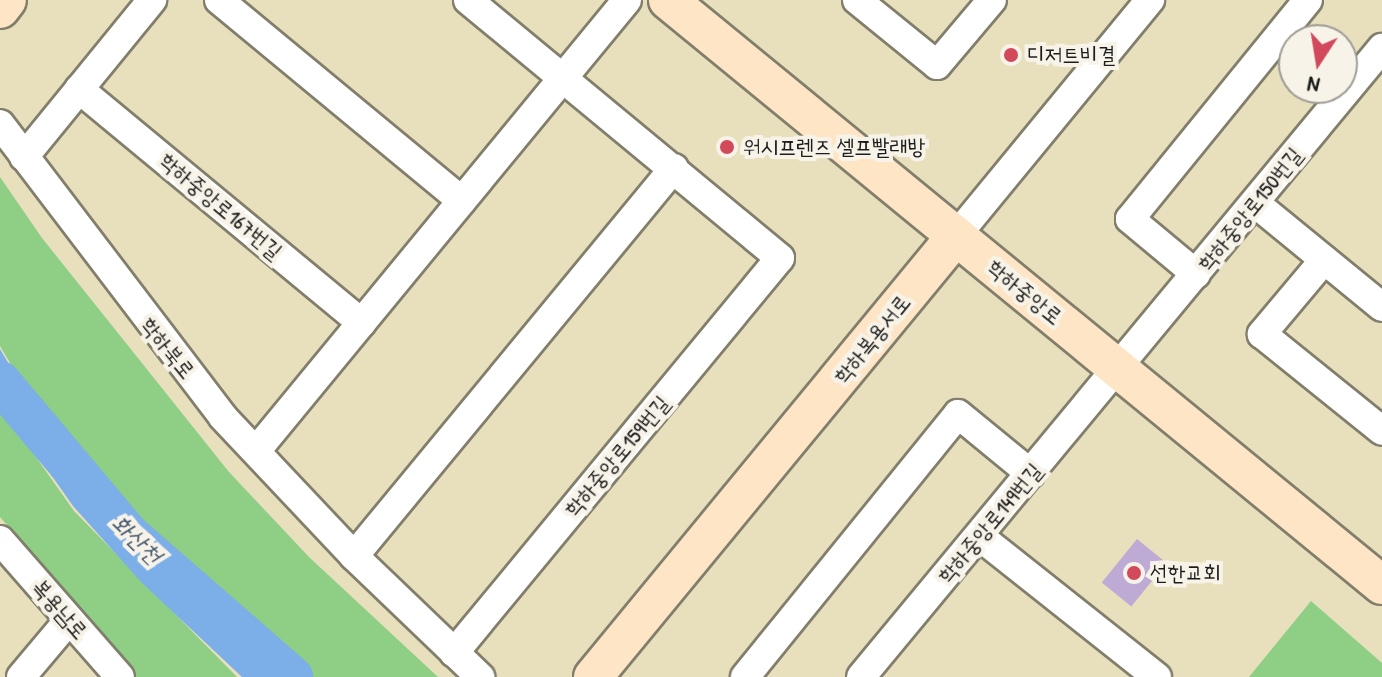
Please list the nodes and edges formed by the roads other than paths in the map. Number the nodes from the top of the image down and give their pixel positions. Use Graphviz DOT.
graph roads {
  1 [pos="7,0"];
  2 [pos="152,0"];
  3 [pos="219,0"];
  4 [pos="468,0"];
  5 [pos="627,0"];
  6 [pos="668,0"];
  7 [pos="857,0"];
  8 [pos="992,0"];
  9 [pos="1150,0"];
  10 [pos="1308,0"];
  11 [pos="0,9"];
  12 [pos="1382,48"];
  13 [pos="563,78"];
  14 [pos="79,89"];
  15 [pos="0,124"];
  16 [pos="24,157"];
  17 [pos="674,168"];
  18 [pos="462,201"];
  19 [pos="1255,203"];
  20 [pos="956,236"];
  21 [pos="1324,260"];
  22 [pos="1196,274"];
  23 [pos="1382,307"];
  24 [pos="362,323"];
  25 [pos="1118,369"];
  26 [pos="1382,431"];
  27 [pos="256,451"];
  28 [pos="1031,474"];
  29 [pos="979,536"];
  30 [pos="0,540"];
  31 [pos="354,556"];
  32 [pos="1382,585"];
  33 [pos="69,620"];
  34 [pos="454,653"];
  35 [pos="21,677"];
  36 [pos="120,677"];
  37 [pos="480,677"];
  38 [pos="593,677"];
  39 [pos="745,677"];
  40 [pos="861,677"];
  41 [pos="1157,677"];
  1 -- 11 [label="street"];
  2 -- 14 [label="street"];
  3 -- 18 [label="street"];
  4 -- 13 [label="street"];
  5 -- 13 [label="street"];
  6 -- 20 [label="street, 학하중앙로"];
  7 -- 8 [label="street"];
  9 -- 20 [label="street, 학하복용서로"];
  10 -- 22 [label="street"];
  12 -- 19 [label="street, 학하중앙로150번길"];
  13 -- 17 [label="street"];
  13 -- 18 [label="street"];
  14 -- 16 [label="street"];
  14 -- 24 [label="street, 학하중앙로167번길"];
  15 -- 16 [label="street, 학하북로"];
  16 -- 27 [label="street, 학하북로"];
  17 -- 31 [label="street"];
  17 -- 34 [label="street, 학하중앙로159번길"];
  18 -- 24 [label="street"];
  19 -- 21 [label="street"];
  19 -- 22 [label="street, 학하중앙로150번길"];
  20 -- 25 [label="street, 학하중앙로"];
  20 -- 38 [label="street, 학하복용서로"];
  21 -- 23 [label="street"];
  21 -- 26 [label="street"];
  22 -- 25 [label="street, 학하중앙로150번길"];
  24 -- 27 [label="street"];
  25 -- 28 [label="street, 학하중앙로149번길"];
  25 -- 32 [label="street, 학하중앙로"];
  27 -- 31 [label="street, 학하북로"];
  28 -- 29 [label="street, 학하중앙로149번길"];
  28 -- 39 [label="street"];
  29 -- 40 [label="street, 학하중앙로149번길"];
  29 -- 41 [label="street"];
  30 -- 33 [label="street, 복용남로"];
  31 -- 34 [label="street, 학하북로"];
  33 -- 35 [label="street"];
  33 -- 36 [label="street, 복용남로"];
  34 -- 37 [label="street, 학하북로"];
}
